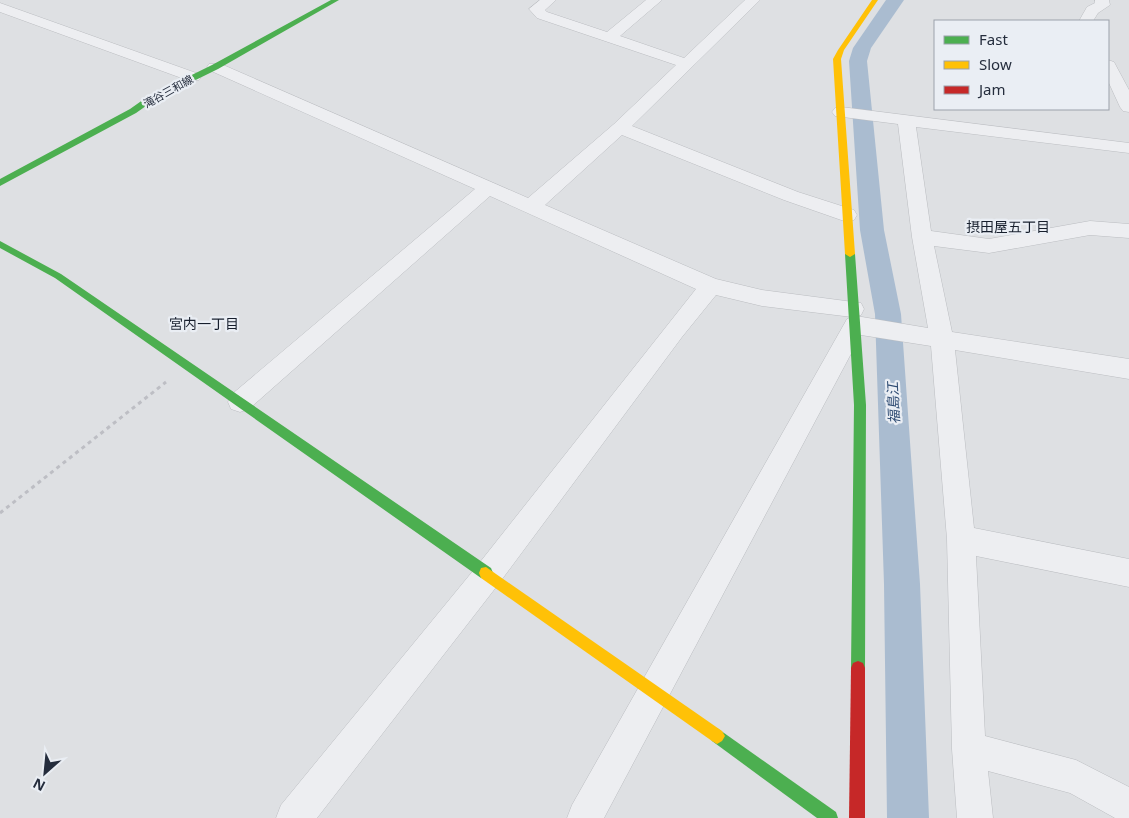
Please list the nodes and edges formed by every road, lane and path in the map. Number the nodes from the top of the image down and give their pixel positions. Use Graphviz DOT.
graph roads {
  1 [pos="336,0"];
  2 [pos="549,0"];
  3 [pos="655,0"];
  4 [pos="753,0"];
  5 [pos="874,0"];
  6 [pos="1102,0"];
  7 [pos="0,7"];
  8 [pos="1087,20"];
  9 [pos="610,38"];
  10 [pos="687,64"];
  11 [pos="215,67"];
  12 [pos="1109,68"];
  13 [pos="193,77"];
  14 [pos="1129,107"];
  15 [pos="846,113"];
  16 [pos="906,122"];
  17 [pos="620,128"];
  18 [pos="1129,148"];
  19 [pos="0,183"];
  20 [pos="488,187"];
  21 [pos="532,205"];
  22 [pos="847,215"];
  23 [pos="1129,231"];
  24 [pos="922,238"];
  25 [pos="0,244"];
  26 [pos="711,286"];
  27 [pos="858,321"];
  28 [pos="934,338"];
  29 [pos="188,366"];
  30 [pos="1129,369"];
  31 [pos="240,402"];
  32 [pos="0,513"];
  33 [pos="961,539"];
  34 [pos="1129,573"];
  35 [pos="487,576"];
  36 [pos="656,691"];
  37 [pos="969,749"];
  38 [pos="1129,806"];
  39 [pos="294,818"];
  40 [pos="585,818"];
  41 [pos="830,818"];
  42 [pos="857,818"];
  43 [pos="975,818"];
  1 -- 11 [label="street, 滝谷三和線"];
  2 -- 9 [label="street"];
  3 -- 9 [label="street"];
  4 -- 10 [label="street"];
  5 -- 15 [label="street"];
  6 -- 8 [label="street"];
  7 -- 13 [label="street"];
  9 -- 10 [label="street"];
  10 -- 17 [label="street"];
  11 -- 13 [label="street, 滝谷三和線"];
  11 -- 20 [label="street"];
  12 -- 14 [label="street"];
  13 -- 19 [label="street, 滝谷三和線"];
  15 -- 16 [label="street"];
  15 -- 22 [label="street"];
  16 -- 18 [label="street"];
  16 -- 24 [label="street"];
  17 -- 21 [label="street"];
  17 -- 22 [label="street"];
  20 -- 21 [label="street"];
  20 -- 31 [label="street"];
  21 -- 26 [label="street"];
  22 -- 27 [label="street"];
  23 -- 24 [label="street"];
  24 -- 28 [label="street"];
  25 -- 29 [label="street"];
  26 -- 27 [label="street"];
  26 -- 35 [label="street"];
  27 -- 28 [label="street"];
  27 -- 36 [label="street"];
  27 -- 42 [label="street"];
  28 -- 30 [label="street"];
  28 -- 33 [label="street"];
  29 -- 31 [label="street"];
  29 -- 32 [label="path"];
  31 -- 35 [label="street"];
  33 -- 34 [label="street"];
  33 -- 37 [label="street"];
  35 -- 36 [label="street"];
  35 -- 39 [label="street"];
  36 -- 40 [label="street"];
  36 -- 41 [label="street"];
  37 -- 38 [label="street"];
  37 -- 43 [label="street"];
}
